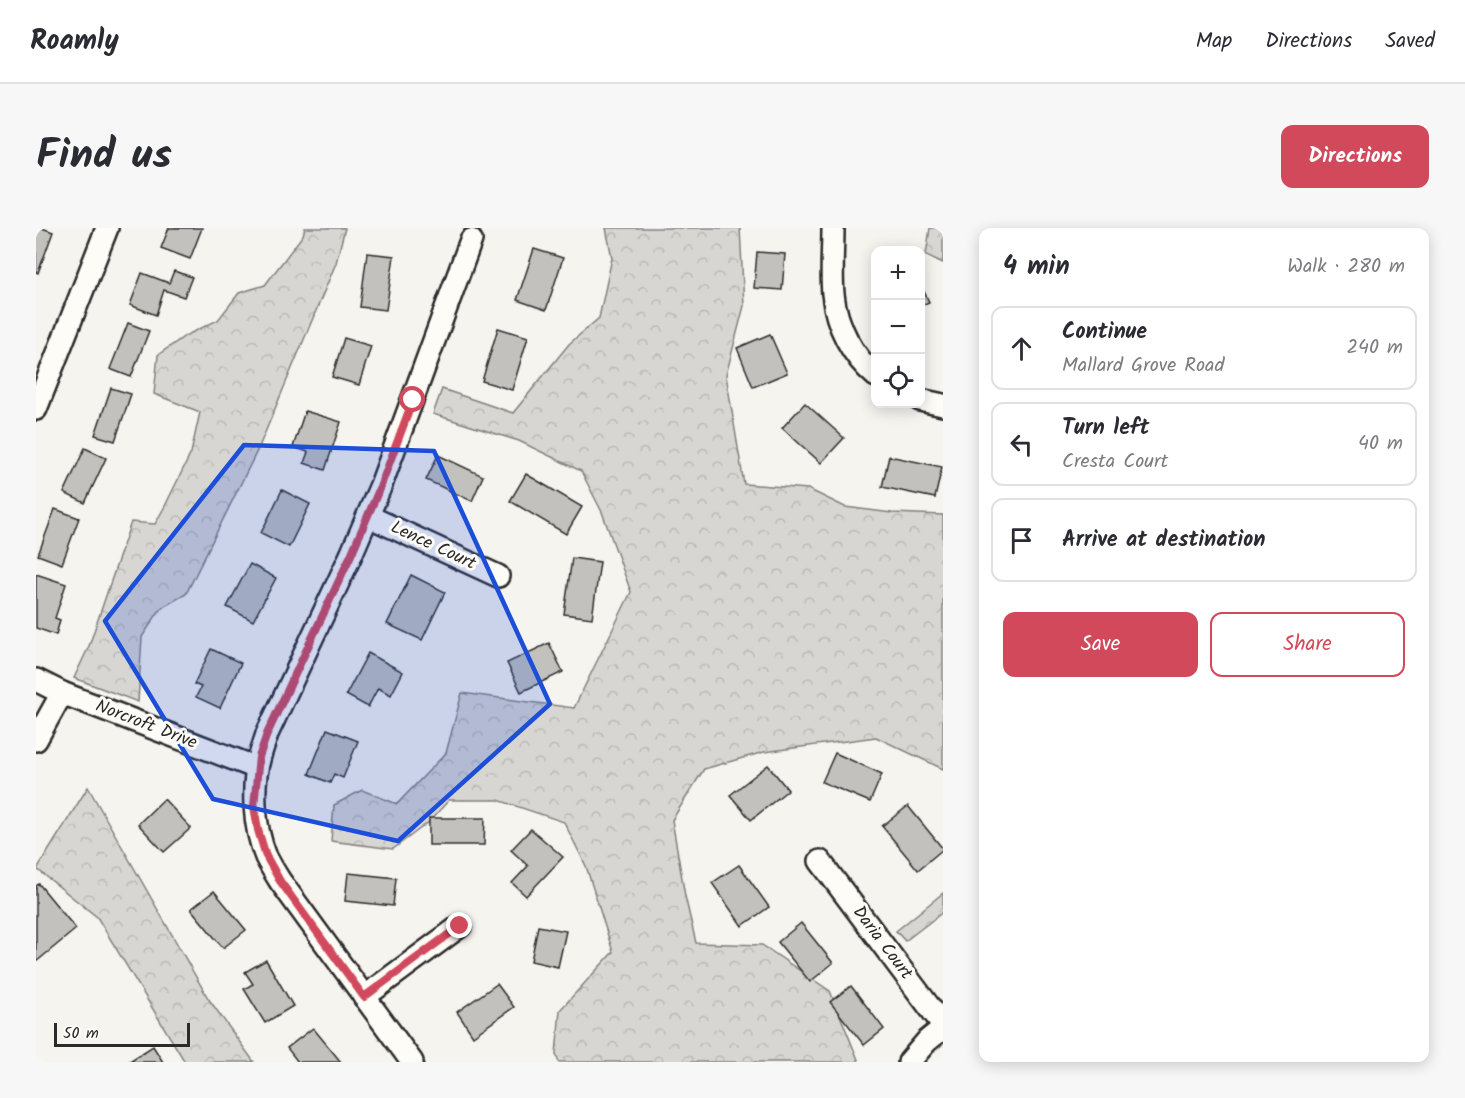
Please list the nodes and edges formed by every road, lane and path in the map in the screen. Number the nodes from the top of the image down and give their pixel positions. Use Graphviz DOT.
graph roads {
  1 [pos="107,228"];
  2 [pos="834,228"];
  3 [pos="471,240"];
  4 [pos="871,370"];
  5 [pos="925,401"];
  6 [pos="943,405"];
  7 [pos="36,409"];
  8 [pos="368,516"];
  9 [pos="498,576"];
  10 [pos="36,680"];
  11 [pos="62,693"];
  12 [pos="36,740"];
  13 [pos="257,768"];
  14 [pos="820,861"];
  15 [pos="460,926"];
  16 [pos="364,997"];
  17 [pos="943,1026"];
  18 [pos="412,1062"];
  19 [pos="909,1062"];
  1 -- 7 [label="street"];
  2 -- 4 [label="street"];
  3 -- 8 [label="street"];
  5 -- 6 [label="street"];
  8 -- 9 [label="street, Lence Court"];
  8 -- 13 [label="street"];
  10 -- 11 [label="street, Norcroft Drive"];
  11 -- 12 [label="street"];
  11 -- 13 [label="street, Norcroft Drive"];
  13 -- 16 [label="street"];
  14 -- 17 [label="street, Daria Court"];
  15 -- 16 [label="street"];
  16 -- 18 [label="street"];
  17 -- 19 [label="street"];
}
